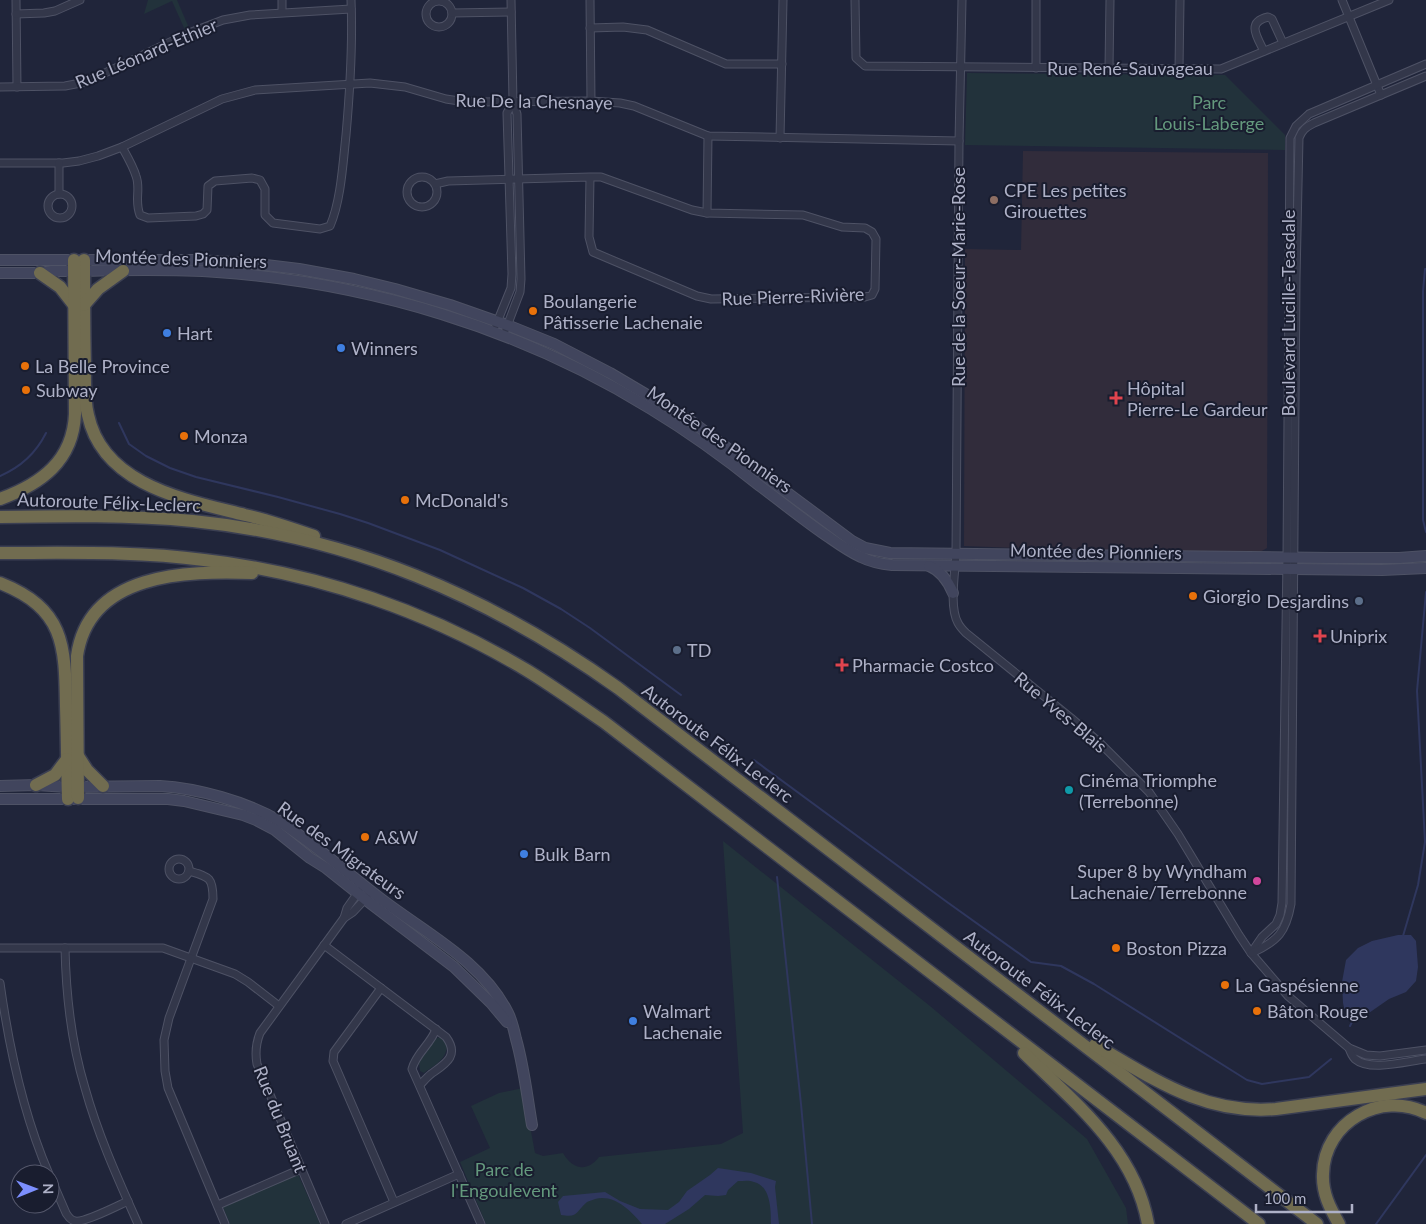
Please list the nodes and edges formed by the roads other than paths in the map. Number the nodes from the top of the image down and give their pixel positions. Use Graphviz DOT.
graph roads {
  1 [pos="16,0"];
  2 [pos="80,0"];
  3 [pos="282,0"];
  4 [pos="350,0"];
  5 [pos="511,0"];
  6 [pos="590,0"];
  7 [pos="783,0"];
  8 [pos="855,0"];
  9 [pos="962,0"];
  10 [pos="1036,0"];
  11 [pos="1110,0"];
  12 [pos="1180,0"];
  13 [pos="1342,0"];
  14 [pos="1389,0"];
  15 [pos="351,8"];
  16 [pos="282,12"];
  17 [pos="511,12"];
  18 [pos="452,13"];
  19 [pos="16,14"];
  20 [pos="1348,17"];
  21 [pos="590,28"];
  22 [pos="1284,43"];
  23 [pos="1264,51"];
  24 [pos="782,64"];
  25 [pos="1426,64"];
  26 [pos="961,67"];
  27 [pos="1036,68"];
  28 [pos="1108,68"];
  29 [pos="1179,69"];
  30 [pos="1426,76"];
  31 [pos="350,83"];
  32 [pos="1377,85"];
  33 [pos="0,87"];
  34 [pos="16,87"];
  35 [pos="1381,95"];
  36 [pos="513,102"];
  37 [pos="591,102"];
  38 [pos="708,136"];
  39 [pos="780,138"];
  40 [pos="959,140"];
  41 [pos="122,147"];
  42 [pos="0,163"];
  43 [pos="59,163"];
  44 [pos="590,177"];
  45 [pos="508,180"];
  46 [pos="518,180"];
  47 [pos="435,184"];
  48 [pos="59,194"];
  49 [pos="707,212"];
  50 [pos="0,260"];
  51 [pos="79,266"];
  52 [pos="124,271"];
  53 [pos="40,273"];
  54 [pos="0,274"];
  55 [pos="79,305"];
  56 [pos="503,323"];
  57 [pos="498,334"];
  58 [pos="0,499"];
  59 [pos="814,513"];
  60 [pos="0,517"];
  61 [pos="807,522"];
  62 [pos="0,553"];
  63 [pos="956,554"];
  64 [pos="1426,556"];
  65 [pos="1204,557"];
  66 [pos="1291,558"];
  67 [pos="955,565"];
  68 [pos="925,566"];
  69 [pos="396,568"];
  70 [pos="1204,568"];
  71 [pos="1426,568"];
  72 [pos="1290,569"];
  73 [pos="292,575"];
  74 [pos="0,583"];
  75 [pos="953,593"];
  76 [pos="1289,729"];
  77 [pos="73,758"];
  78 [pos="36,785"];
  79 [pos="0,786"];
  80 [pos="103,786"];
  81 [pos="73,793"];
  82 [pos="0,799"];
  83 [pos="1283,833"];
  84 [pos="1292,833"];
  85 [pos="189,871"];
  86 [pos="364,892"];
  87 [pos="324,945"];
  88 [pos="0,948"];
  89 [pos="65,948"];
  90 [pos="1252,953"];
  91 [pos="190,958"];
  92 [pos="0,983"];
  93 [pos="381,988"];
  94 [pos="278,1006"];
  95 [pos="987,1016"];
  96 [pos="1049,1018"];
  97 [pos="436,1030"];
  98 [pos="1349,1048"];
  99 [pos="1426,1050"];
  100 [pos="1426,1059"];
  101 [pos="420,1085"];
  102 [pos="1426,1089"];
  103 [pos="1426,1113"];
  104 [pos="532,1125"];
  105 [pos="46,1164"];
  106 [pos="301,1169"];
  107 [pos="459,1174"];
  108 [pos="60,1199"];
  109 [pos="128,1201"];
  110 [pos="394,1202"];
  111 [pos="218,1205"];
  112 [pos="138,1224"];
  113 [pos="225,1224"];
  114 [pos="325,1224"];
  115 [pos="346,1224"];
  116 [pos="481,1224"];
  117 [pos="1148,1224"];
  118 [pos="1259,1224"];
  119 [pos="1318,1224"];
  120 [pos="1339,1224"];
  1 -- 19 [label="street"];
  2 -- 19 [label="street"];
  3 -- 16 [label="street"];
  4 -- 15 [label="street"];
  5 -- 17 [label="street"];
  6 -- 21 [label="street"];
  7 -- 24 [label="street"];
  8 -- 26 [label="street, Rue René-Sauvageau"];
  9 -- 26 [label="street, Rue de la Soeur-Marie-Rose"];
  10 -- 27 [label="street"];
  11 -- 28 [label="street"];
  12 -- 29 [label="street"];
  13 -- 20 [label="street"];
  14 -- 20 [label="street, Rue René-Sauvageau"];
  15 -- 16 [label="street, Rue Léonard-Ethier"];
  15 -- 31 [label="street"];
  16 -- 34 [label="street, Rue Léonard-Ethier"];
  17 -- 18 [label="street"];
  17 -- 36 [label="street"];
  19 -- 34 [label="street"];
  20 -- 22 [label="street, Rue René-Sauvageau"];
  20 -- 32 [label="street"];
  21 -- 24 [label="street"];
  21 -- 37 [label="street"];
  22 -- 23 [label="street, Rue René-Sauvageau"];
  22 -- 23 [label="street"];
  23 -- 29 [label="street, Rue René-Sauvageau"];
  24 -- 39 [label="street"];
  25 -- 32 [label="street, Boulevard Lucille-Teasdale"];
  26 -- 27 [label="street, Rue René-Sauvageau"];
  26 -- 40 [label="street, Rue de la Soeur-Marie-Rose"];
  27 -- 28 [label="street, Rue René-Sauvageau"];
  28 -- 29 [label="street, Rue René-Sauvageau"];
  30 -- 35 [label="street, Boulevard Lucille-Teasdale"];
  31 -- 36 [label="street, Rue De la Chesnaye"];
  31 -- 41 [label="street, Rue De la Chesnaye"];
  31 -- 41 [label="street"];
  32 -- 35 [label="street"];
  32 -- 66 [label="street, Boulevard Lucille-Teasdale"];
  33 -- 34 [label="street, Rue Léonard-Ethier"];
  35 -- 66 [label="street, Boulevard Lucille-Teasdale"];
  36 -- 37 [label="street, Rue De la Chesnaye"];
  36 -- 45 [label="street"];
  36 -- 46 [label="street"];
  37 -- 38 [label="street, Rue De la Chesnaye"];
  38 -- 39 [label="street, Rue De la Chesnaye"];
  38 -- 49 [label="street"];
  39 -- 40 [label="street, Rue De la Chesnaye"];
  40 -- 63 [label="street, Rue de la Soeur-Marie-Rose"];
  41 -- 43 [label="street, Rue De la Chesnaye"];
  42 -- 43 [label="street, Rue De la Chesnaye"];
  43 -- 48 [label="street"];
  44 -- 46 [label="street, Rue Pierre-Rivière"];
  44 -- 49 [label="street, Rue Pierre-Rivière"];
  44 -- 49 [label="street, Rue Pierre-Rivière"];
  45 -- 46 [label="street, Rue Pierre-Rivière"];
  45 -- 47 [label="street, Rue Pierre-Rivière"];
  45 -- 56 [label="street"];
  46 -- 56 [label="street"];
  47 -- 47 [label="street"];
  50 -- 51 [label="street, Montée des Pionniers"];
  51 -- 52 [label="street, Montée des Pionniers"];
  51 -- 53 [label="street, Montée des Pionniers"];
  51 -- 55 [label="highway"];
  51 -- 56 [label="street, Montée des Pionniers"];
  52 -- 55 [label="highway"];
  52 -- 57 [label="street, Montée des Pionniers"];
  53 -- 54 [label="street, Montée des Pionniers"];
  53 -- 55 [label="highway"];
  55 -- 58 [label="highway"];
  55 -- 69 [label="highway"];
  56 -- 57 [label="street"];
  56 -- 59 [label="street, Montée des Pionniers"];
  57 -- 61 [label="street, Montée des Pionniers"];
  59 -- 61 [label="street"];
  59 -- 63 [label="street, Montée des Pionniers"];
  60 -- 69 [label="highway, Autoroute Félix-Leclerc"];
  61 -- 68 [label="street, Montée des Pionniers"];
  62 -- 73 [label="highway"];
  63 -- 65 [label="street, Montée des Pionniers"];
  63 -- 67 [label="street, Rue Yves-Blais"];
  64 -- 66 [label="street, Montée des Pionniers"];
  65 -- 66 [label="street, Montée des Pionniers"];
  65 -- 70 [label="street"];
  66 -- 72 [label="street, Boulevard Lucille-Teasdale"];
  67 -- 68 [label="street, Montée des Pionniers"];
  67 -- 70 [label="street, Montée des Pionniers"];
  67 -- 75 [label="street, Rue Yves-Blais"];
  68 -- 75 [label="street"];
  69 -- 96 [label="highway, Autoroute Félix-Leclerc"];
  70 -- 72 [label="street, Montée des Pionniers"];
  71 -- 72 [label="street, Montée des Pionniers"];
  72 -- 76 [label="street, Boulevard Lucille-Teasdale"];
  73 -- 77 [label="highway"];
  73 -- 95 [label="highway"];
  74 -- 77 [label="highway"];
  75 -- 90 [label="street, Rue Yves-Blais"];
  76 -- 83 [label="street, Boulevard Lucille-Teasdale"];
  76 -- 84 [label="street, Boulevard Lucille-Teasdale"];
  77 -- 78 [label="highway"];
  77 -- 80 [label="highway"];
  77 -- 81 [label="highway"];
  78 -- 79 [label="street, Rue des Migrateurs"];
  78 -- 81 [label="street, Rue des Migrateurs"];
  80 -- 81 [label="street, Rue des Migrateurs"];
  80 -- 86 [label="street, Rue des Migrateurs"];
  81 -- 82 [label="street, Rue des Migrateurs"];
  81 -- 86 [label="street, Rue des Migrateurs"];
  83 -- 84 [label="street"];
  83 -- 90 [label="street, Boulevard Lucille-Teasdale"];
  84 -- 90 [label="street, Boulevard Lucille-Teasdale"];
  85 -- 91 [label="street"];
  86 -- 87 [label="street, Rue du Bruant"];
  86 -- 104 [label="street, Rue des Migrateurs"];
  87 -- 93 [label="street"];
  87 -- 94 [label="street, Rue du Bruant"];
  88 -- 89 [label="street"];
  89 -- 91 [label="street"];
  89 -- 109 [label="street"];
  90 -- 98 [label="street, Rue Yves-Blais"];
  91 -- 94 [label="street"];
  91 -- 111 [label="street"];
  92 -- 105 [label="street"];
  93 -- 97 [label="street"];
  93 -- 110 [label="street"];
  94 -- 106 [label="street, Rue du Bruant"];
  95 -- 117 [label="highway"];
  95 -- 118 [label="highway"];
  96 -- 102 [label="highway"];
  96 -- 119 [label="highway, Autoroute Félix-Leclerc"];
  97 -- 101 [label="street"];
  97 -- 101 [label="street"];
  98 -- 99 [label="street, Rue Yves-Blais"];
  98 -- 100 [label="street, Rue Yves-Blais"];
  101 -- 107 [label="street"];
  103 -- 120 [label="highway"];
  106 -- 111 [label="street"];
  106 -- 114 [label="street, Rue du Bruant"];
  107 -- 110 [label="street"];
  107 -- 116 [label="street"];
  108 -- 109 [label="street"];
  109 -- 112 [label="street"];
  110 -- 115 [label="street"];
  111 -- 113 [label="street"];
}
